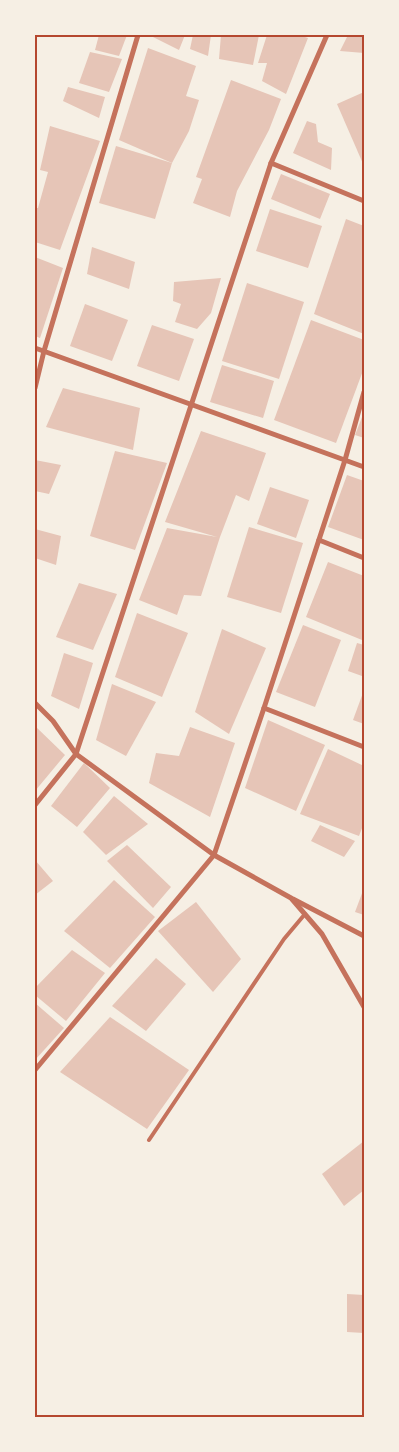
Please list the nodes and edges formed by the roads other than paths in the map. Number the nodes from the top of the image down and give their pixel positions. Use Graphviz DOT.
graph roads {
  1 [pos="138,35"];
  2 [pos="327,35"];
  3 [pos="271,163"];
  4 [pos="364,201"];
  5 [pos="35,348"];
  6 [pos="44,351"];
  7 [pos="35,388"];
  8 [pos="364,392"];
  9 [pos="192,405"];
  10 [pos="345,460"];
  11 [pos="364,467"];
  12 [pos="319,540"];
  13 [pos="364,558"];
  14 [pos="35,704"];
  15 [pos="264,708"];
  16 [pos="364,747"];
  17 [pos="76,754"];
  18 [pos="35,805"];
  19 [pos="214,855"];
  20 [pos="291,898"];
  21 [pos="305,914"];
  22 [pos="364,936"];
  23 [pos="364,1007"];
  24 [pos="35,1070"];
  25 [pos="150,1140"];
  1 -- 6 [label="street"];
  2 -- 3 [label="street"];
  3 -- 4 [label="street"];
  3 -- 9 [label="street"];
  5 -- 6 [label="street"];
  6 -- 7 [label="street"];
  6 -- 9 [label="street"];
  8 -- 10 [label="street"];
  9 -- 10 [label="street"];
  9 -- 17 [label="street"];
  10 -- 11 [label="street"];
  10 -- 12 [label="street"];
  12 -- 13 [label="street"];
  12 -- 15 [label="street"];
  14 -- 17 [label="street"];
  15 -- 16 [label="street"];
  15 -- 19 [label="street"];
  17 -- 18 [label="street"];
  17 -- 19 [label="street"];
  19 -- 20 [label="street"];
  19 -- 24 [label="street"];
  20 -- 21 [label="street"];
  20 -- 22 [label="street"];
  21 -- 23 [label="street"];
  21 -- 25 [label="lane"];
}
